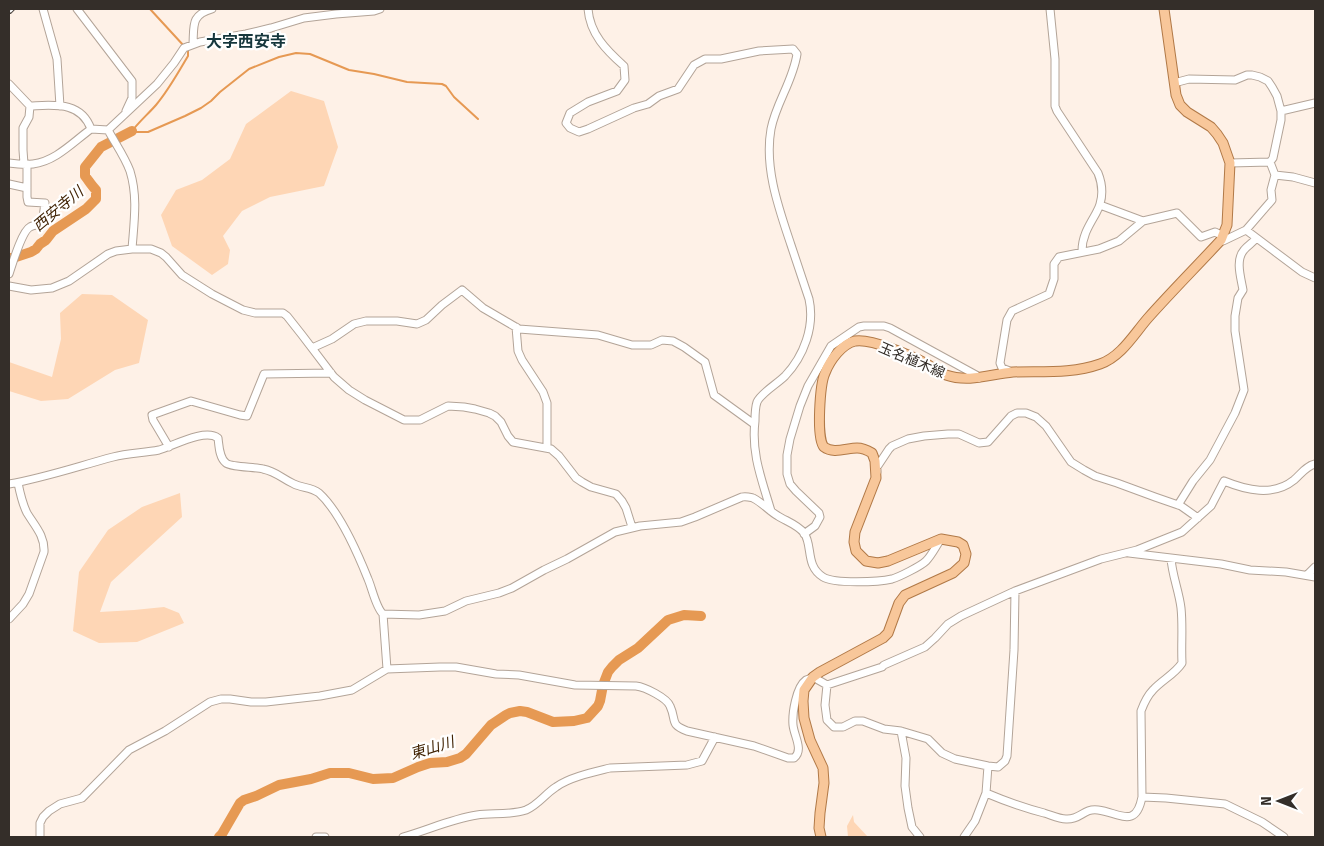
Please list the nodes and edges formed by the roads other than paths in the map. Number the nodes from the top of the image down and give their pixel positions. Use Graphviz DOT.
graph roads {
  1 [pos="43,9"];
  2 [pos="77,9"];
  3 [pos="212,9"];
  4 [pos="380,9"];
  5 [pos="588,9"];
  6 [pos="1050,9"];
  7 [pos="1164,9"];
  8 [pos="193,44"];
  9 [pos="1174,83"];
  10 [pos="9,84"];
  11 [pos="1315,102"];
  12 [pos="30,106"];
  13 [pos="60,106"];
  14 [pos="1281,110"];
  15 [pos="124,115"];
  16 [pos="91,129"];
  17 [pos="108,130"];
  18 [pos="1270,162"];
  19 [pos="9,163"];
  20 [pos="1230,163"];
  21 [pos="26,164"];
  22 [pos="1275,175"];
  23 [pos="1315,183"];
  24 [pos="9,184"];
  25 [pos="27,188"];
  26 [pos="1100,205"];
  27 [pos="1143,221"];
  28 [pos="1246,230"];
  29 [pos="1222,238"];
  30 [pos="1256,238"];
  31 [pos="132,249"];
  32 [pos="1082,251"];
  33 [pos="9,274"];
  34 [pos="1315,278"];
  35 [pos="9,286"];
  36 [pos="516,327"];
  37 [pos="312,348"];
  38 [pos="1012,372"];
  39 [pos="331,374"];
  40 [pos="979,378"];
  41 [pos="754,424"];
  42 [pos="169,447"];
  43 [pos="547,448"];
  44 [pos="1315,464"];
  45 [pos="876,478"];
  46 [pos="18,482"];
  47 [pos="9,484"];
  48 [pos="1178,505"];
  49 [pos="771,511"];
  50 [pos="1198,518"];
  51 [pos="632,527"];
  52 [pos="804,534"];
  53 [pos="941,539"];
  54 [pos="1126,553"];
  55 [pos="1171,558"];
  56 [pos="1315,567"];
  57 [pos="1307,575"];
  58 [pos="1315,577"];
  59 [pos="1015,591"];
  60 [pos="383,614"];
  61 [pos="9,618"];
  62 [pos="386,669"];
  63 [pos="813,678"];
  64 [pos="827,685"];
  65 [pos="901,731"];
  66 [pos="715,737"];
  67 [pos="988,766"];
  68 [pos="986,793"];
  69 [pos="1142,797"];
  70 [pos="40,837"];
  71 [pos="316,837"];
  72 [pos="325,837"];
  73 [pos="403,837"];
  74 [pos="821,837"];
  75 [pos="920,837"];
  76 [pos="964,837"];
  77 [pos="1284,837"];
  1 -- 13 [label="street"];
  2 -- 15 [label="street"];
  3 -- 8 [label="street"];
  4 -- 8 [label="street"];
  5 -- 41 [label="street"];
  6 -- 26 [label="street"];
  7 -- 9 [label="main road"];
  8 -- 15 [label="street"];
  9 -- 14 [label="street"];
  9 -- 20 [label="main road"];
  10 -- 12 [label="street"];
  11 -- 14 [label="street"];
  12 -- 13 [label="street"];
  12 -- 21 [label="street"];
  13 -- 16 [label="street"];
  14 -- 18 [label="street"];
  15 -- 17 [label="street"];
  16 -- 17 [label="street"];
  16 -- 21 [label="street"];
  17 -- 31 [label="street"];
  18 -- 20 [label="street"];
  18 -- 22 [label="street"];
  19 -- 21 [label="street"];
  20 -- 29 [label="main road"];
  21 -- 25 [label="street"];
  22 -- 23 [label="street"];
  22 -- 28 [label="street"];
  24 -- 25 [label="street"];
  25 -- 33 [label="street"];
  26 -- 27 [label="street"];
  26 -- 32 [label="street"];
  27 -- 29 [label="street"];
  27 -- 32 [label="street"];
  28 -- 29 [label="street"];
  28 -- 30 [label="street"];
  29 -- 38 [label="main road, 玉名植木線"];
  30 -- 34 [label="street"];
  30 -- 48 [label="street"];
  31 -- 35 [label="street"];
  31 -- 37 [label="street"];
  32 -- 38 [label="street"];
  36 -- 37 [label="street"];
  36 -- 41 [label="street"];
  36 -- 43 [label="street"];
  37 -- 39 [label="street"];
  38 -- 40 [label="main road, 玉名植木線"];
  39 -- 42 [label="street"];
  39 -- 43 [label="street"];
  40 -- 45 [label="main road, 玉名植木線"];
  40 -- 52 [label="street"];
  41 -- 49 [label="street"];
  42 -- 46 [label="street"];
  42 -- 60 [label="street"];
  43 -- 51 [label="street"];
  44 -- 50 [label="street"];
  45 -- 48 [label="street"];
  45 -- 53 [label="main road"];
  46 -- 47 [label="street"];
  46 -- 61 [label="street"];
  48 -- 50 [label="street"];
  49 -- 51 [label="street"];
  49 -- 52 [label="street"];
  50 -- 54 [label="street"];
  51 -- 60 [label="street"];
  52 -- 53 [label="street"];
  53 -- 63 [label="main road"];
  54 -- 55 [label="street"];
  54 -- 59 [label="street"];
  55 -- 57 [label="street"];
  55 -- 69 [label="street"];
  56 -- 57 [label="street"];
  57 -- 58 [label="street"];
  59 -- 64 [label="street"];
  59 -- 67 [label="street"];
  60 -- 62 [label="street"];
  62 -- 66 [label="street"];
  62 -- 70 [label="street"];
  63 -- 64 [label="street"];
  63 -- 66 [label="street"];
  63 -- 74 [label="main road"];
  64 -- 65 [label="street"];
  65 -- 67 [label="street"];
  65 -- 75 [label="street"];
  66 -- 73 [label="street"];
  67 -- 68 [label="street"];
  68 -- 69 [label="street"];
  68 -- 76 [label="street"];
  69 -- 77 [label="street"];
  71 -- 72 [label="street"];
}
